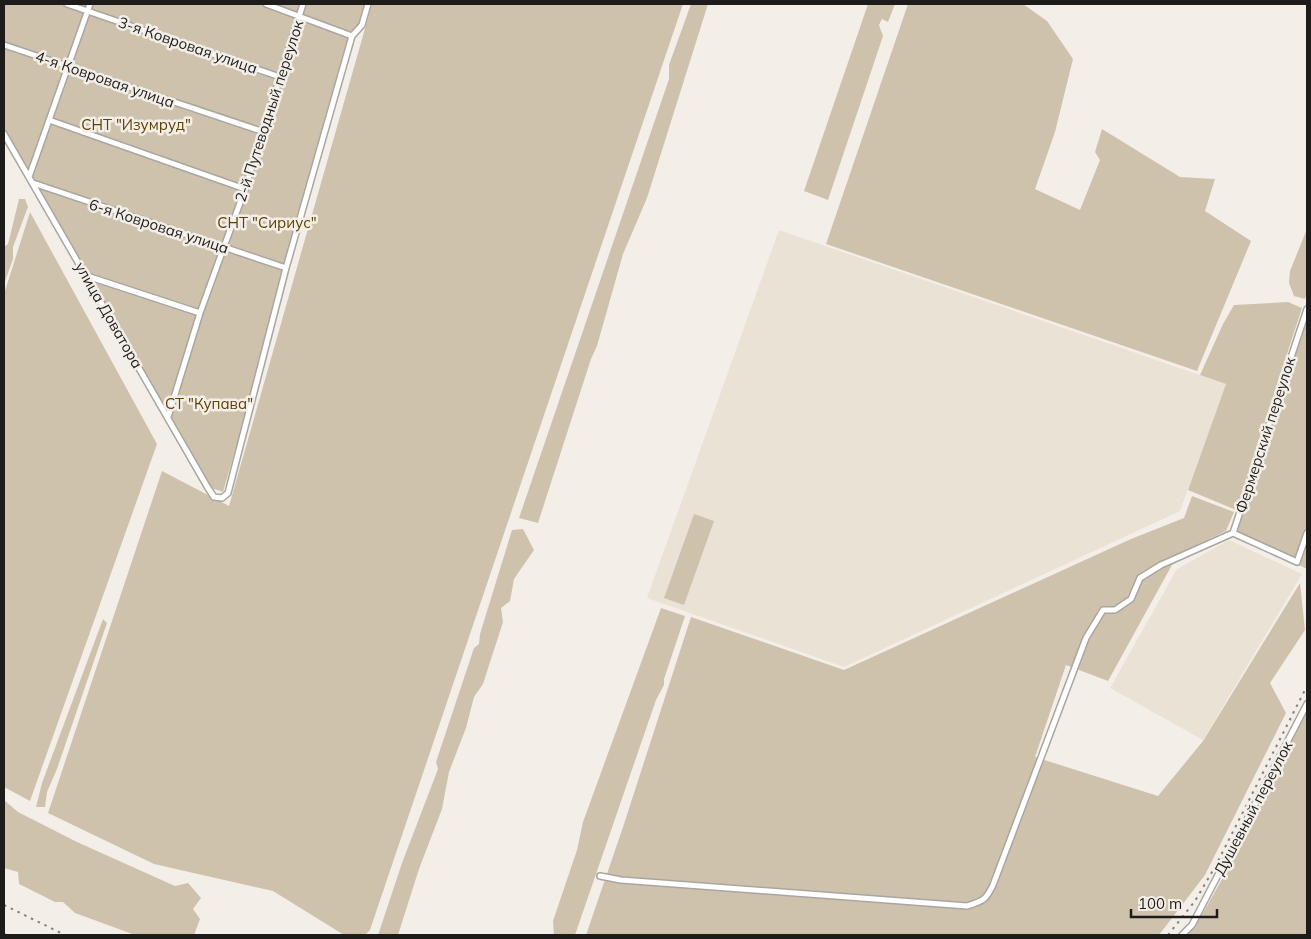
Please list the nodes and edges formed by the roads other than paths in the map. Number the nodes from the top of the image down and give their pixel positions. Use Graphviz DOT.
graph roads {
  1 [pos="67,4"];
  2 [pos="90,4"];
  3 [pos="266,4"];
  4 [pos="303,4"];
  5 [pos="368,4"];
  6 [pos="88,10"];
  7 [pos="299,16"];
  8 [pos="352,36"];
  9 [pos="4,45"];
  10 [pos="68,66"];
  11 [pos="280,77"];
  12 [pos="49,120"];
  13 [pos="264,132"];
  14 [pos="4,134"];
  15 [pos="29,176"];
  16 [pos="32,183"];
  17 [pos="245,189"];
  18 [pos="224,247"];
  19 [pos="286,268"];
  20 [pos="87,276"];
  21 [pos="1307,311"];
  22 [pos="200,313"];
  23 [pos="168,417"];
  24 [pos="1307,532"];
  25 [pos="1233,533"];
  26 [pos="1307,704"];
  27 [pos="600,876"];
  28 [pos="1182,935"];
  1 -- 6 [label="street, 3-я Ковровая улица"];
  2 -- 6 [label="street"];
  3 -- 7 [label="street"];
  4 -- 7 [label="street, 2-й Путеводный переулок"];
  5 -- 8 [label="street"];
  6 -- 10 [label="street"];
  6 -- 11 [label="street, 3-я Ковровая улица"];
  7 -- 8 [label="street"];
  7 -- 11 [label="street, 2-й Путеводный переулок"];
  8 -- 19 [label="street"];
  9 -- 10 [label="street, 4-я Ковровая улица"];
  10 -- 12 [label="street"];
  10 -- 13 [label="street, 4-я Ковровая улица"];
  11 -- 13 [label="street, 2-й Путеводный переулок"];
  12 -- 15 [label="street"];
  12 -- 17 [label="street"];
  13 -- 17 [label="street, 2-й Путеводный переулок"];
  14 -- 15 [label="street, улица Доватора"];
  15 -- 16 [label="street, улица Доватора"];
  16 -- 18 [label="street, 6-я Ковровая улица"];
  16 -- 20 [label="street, улица Доватора"];
  17 -- 18 [label="street, 2-й Путеводный переулок"];
  18 -- 19 [label="street, 6-я Ковровая улица"];
  18 -- 22 [label="street, 2-й Путеводный переулок"];
  19 -- 23 [label="street, улица Доватора"];
  20 -- 22 [label="street"];
  20 -- 23 [label="street, улица Доватора"];
  21 -- 25 [label="street, Фермерский переулок"];
  22 -- 23 [label="street, 2-й Путеводный переулок"];
  24 -- 25 [label="street"];
  25 -- 27 [label="street"];
  26 -- 28 [label="street, Душевный переулок"];
}
